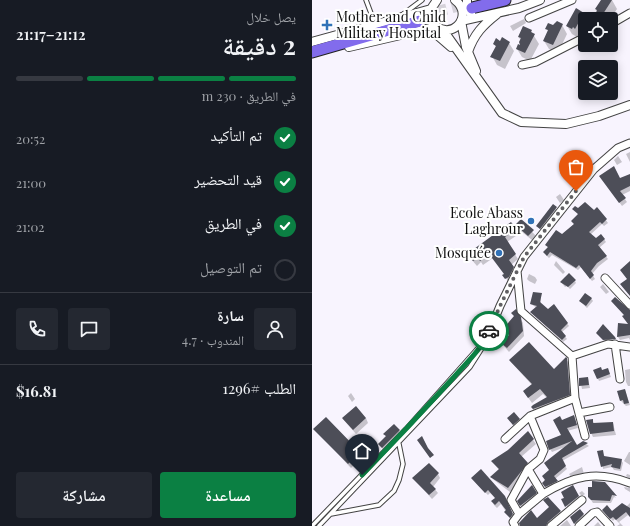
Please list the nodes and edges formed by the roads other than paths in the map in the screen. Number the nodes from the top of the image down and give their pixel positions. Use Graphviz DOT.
graph roads {
  1 [pos="366,0"];
  2 [pos="422,0"];
  3 [pos="437,0"];
  4 [pos="458,0"];
  5 [pos="505,0"];
  6 [pos="540,0"];
  7 [pos="572,0"];
  8 [pos="473,6"];
  9 [pos="430,9"];
  10 [pos="500,12"];
  11 [pos="630,13"];
  12 [pos="397,18"];
  13 [pos="529,18"];
  14 [pos="618,20"];
  15 [pos="461,21"];
  16 [pos="420,22"];
  17 [pos="375,24"];
  18 [pos="435,26"];
  19 [pos="443,30"];
  20 [pos="578,41"];
  21 [pos="312,42"];
  22 [pos="312,46"];
  23 [pos="312,52"];
  24 [pos="464,53"];
  25 [pos="312,58"];
  26 [pos="522,65"];
  27 [pos="630,105"];
  28 [pos="630,143"];
  29 [pos="517,271"];
  30 [pos="605,278"];
  31 [pos="630,305"];
  32 [pos="487,338"];
  33 [pos="615,344"];
  34 [pos="630,347"];
  35 [pos="572,356"];
  36 [pos="620,379"];
  37 [pos="575,398"];
  38 [pos="610,407"];
  39 [pos="579,413"];
  40 [pos="530,416"];
  41 [pos="410,425"];
  42 [pos="414,428"];
  43 [pos="585,436"];
  44 [pos="505,439"];
  45 [pos="399,444"];
  46 [pos="528,469"];
  47 [pos="630,483"];
  48 [pos="543,494"];
  49 [pos="582,500"];
  50 [pos="331,514"];
  51 [pos="519,514"];
  52 [pos="312,518"];
  53 [pos="318,520"];
  54 [pos="312,526"];
  55 [pos="319,526"];
  56 [pos="515,526"];
  57 [pos="551,526"];
  58 [pos="578,526"];
  59 [pos="610,526"];
  1 -- 17 [label="lane"];
  2 -- 12 [label="lane"];
  3 -- 9 [label="street"];
  4 -- 15 [label="street"];
  5 -- 8 [label="highway"];
  6 -- 10 [label="street"];
  7 -- 13 [label="street"];
  8 -- 10 [label="street"];
  8 -- 15 [label="street"];
  9 -- 16 [label="street"];
  9 -- 18 [label="street"];
  10 -- 24 [label="street"];
  11 -- 14 [label="street"];
  12 -- 16 [label="street"];
  12 -- 17 [label="street"];
  15 -- 19 [label="street"];
  15 -- 24 [label="street"];
  16 -- 18 [label="street"];
  16 -- 22 [label="highway"];
  16 -- 23 [label="highway"];
  16 -- 24 [label="street"];
  16 -- 25 [label="street"];
  17 -- 21 [label="street"];
  18 -- 19 [label="street"];
  19 -- 24 [label="street"];
  20 -- 26 [label="street"];
  24 -- 27 [label="street"];
  28 -- 29 [label="street"];
  29 -- 32 [label="street"];
  29 -- 35 [label="street"];
  30 -- 31 [label="street"];
  32 -- 41 [label="lane"];
  32 -- 42 [label="lane"];
  33 -- 34 [label="street"];
  33 -- 35 [label="street"];
  33 -- 36 [label="street"];
  35 -- 37 [label="street"];
  37 -- 39 [label="street"];
  37 -- 40 [label="street"];
  38 -- 39 [label="street"];
  39 -- 43 [label="street"];
  40 -- 44 [label="street"];
  40 -- 46 [label="street"];
  41 -- 42 [label="lane"];
  41 -- 53 [label="lane"];
  42 -- 45 [label="lane"];
  45 -- 50 [label="lane"];
  45 -- 50 [label="lane"];
  46 -- 48 [label="street"];
  46 -- 51 [label="street"];
  47 -- 48 [label="street"];
  48 -- 51 [label="street"];
  49 -- 57 [label="street"];
  50 -- 55 [label="lane"];
  51 -- 56 [label="street"];
  52 -- 53 [label="lane"];
  53 -- 54 [label="lane"];
  58 -- 59 [label="street"];
}
